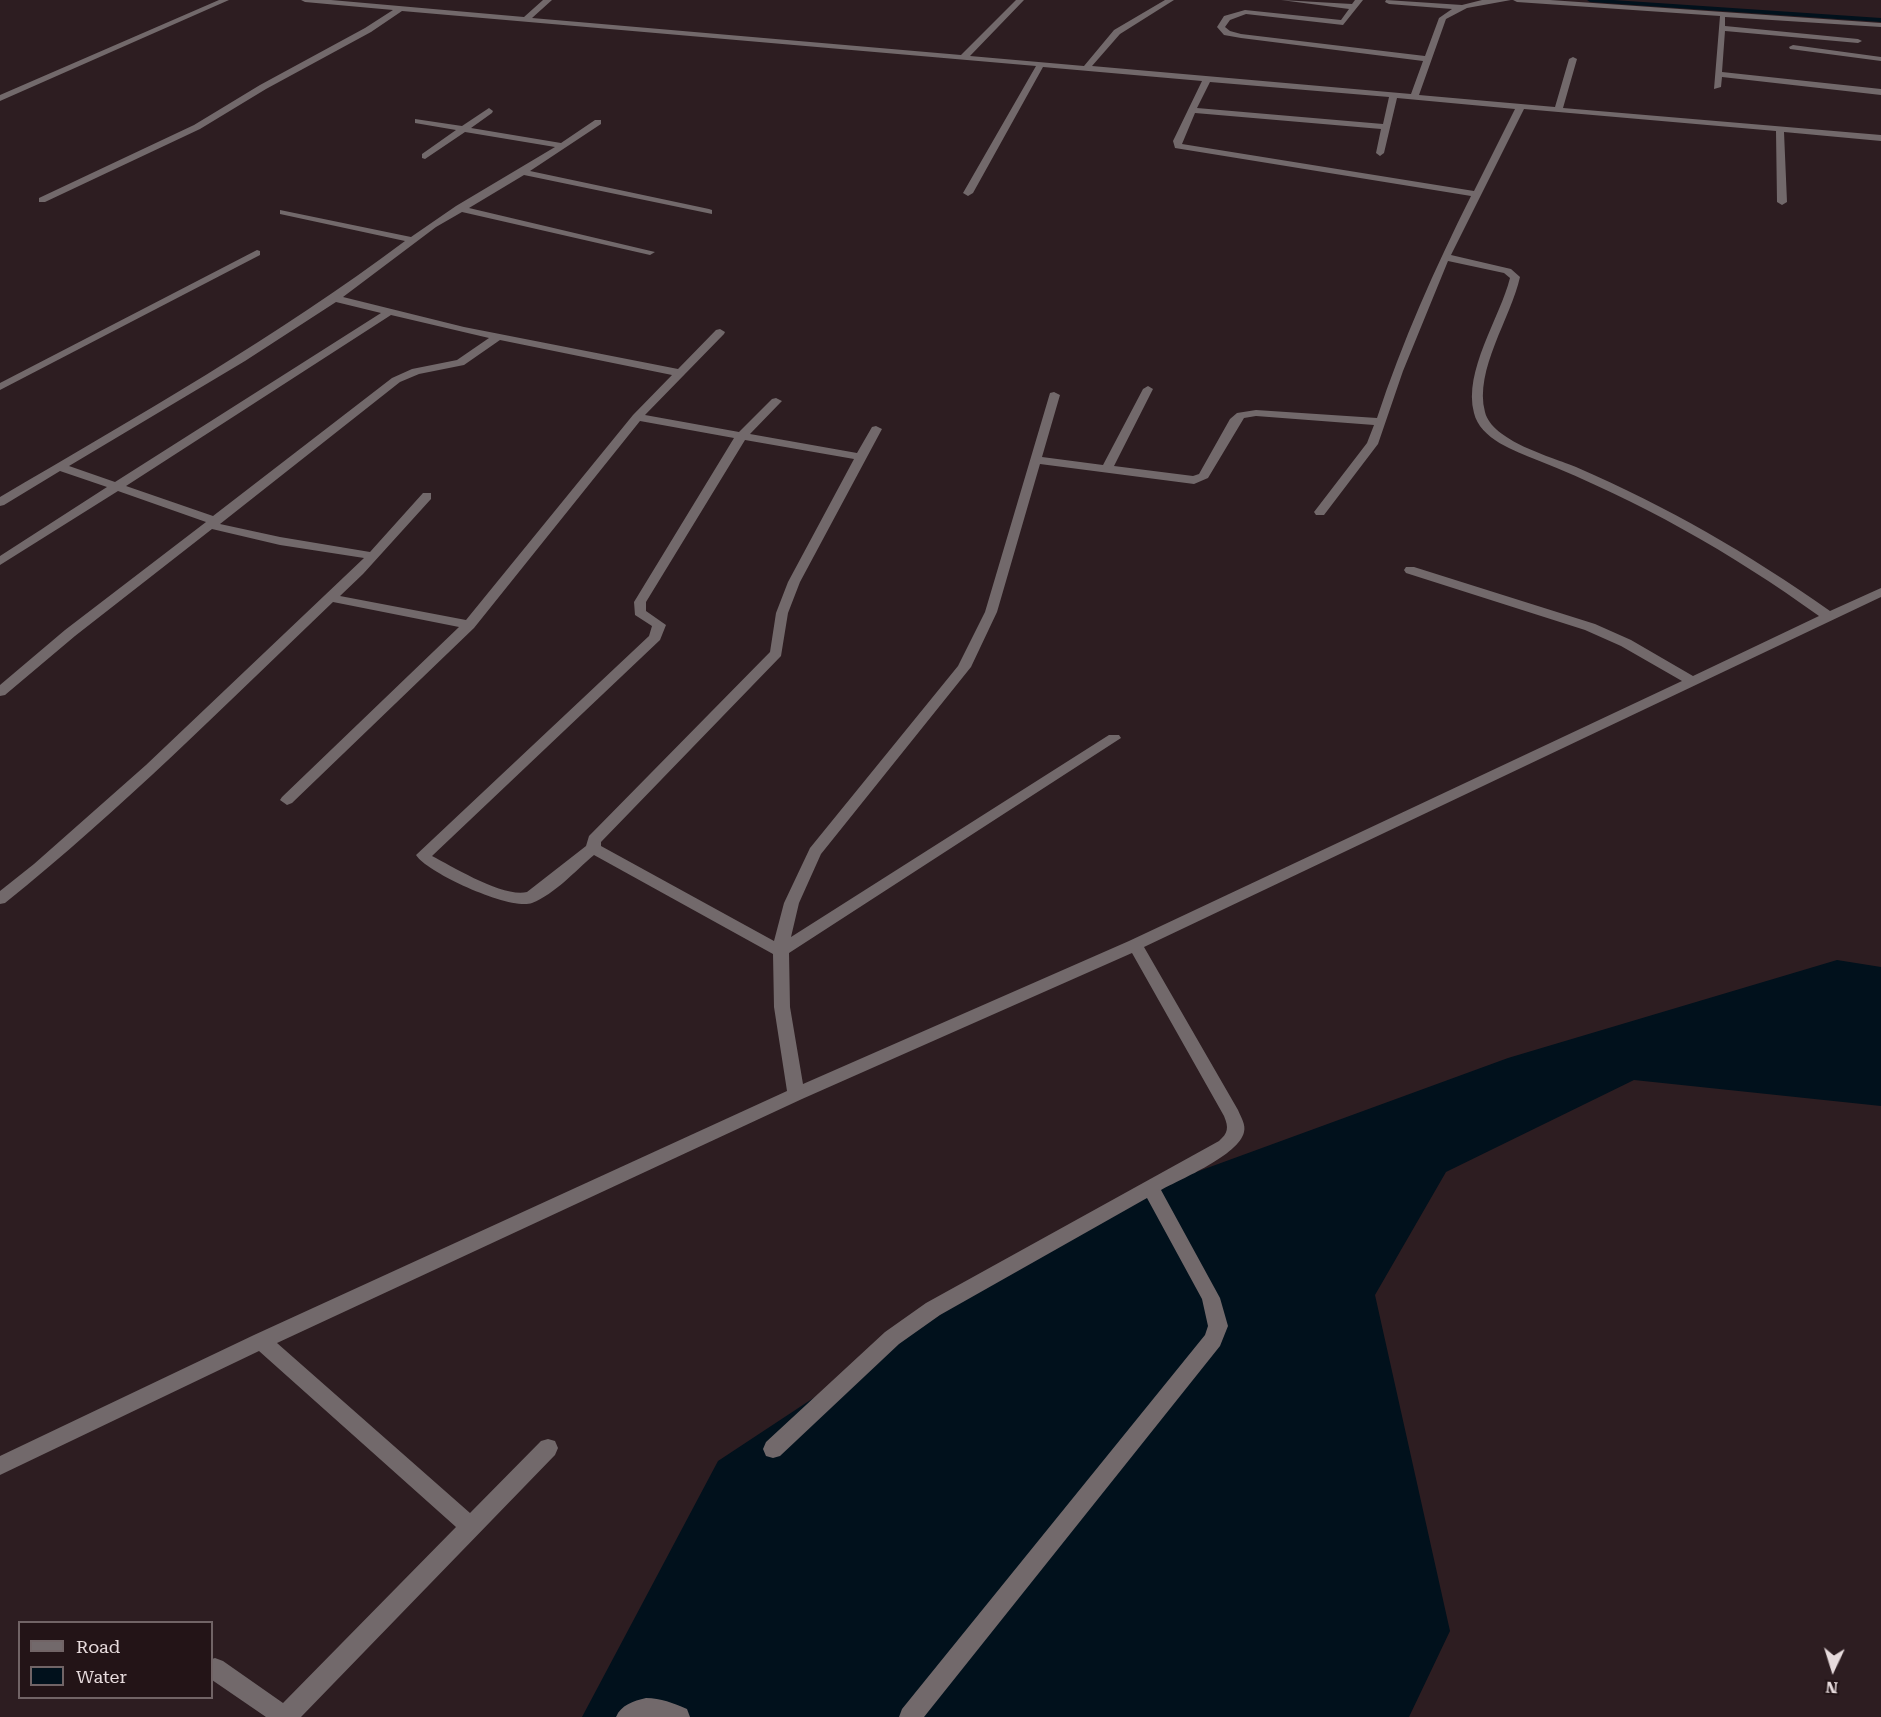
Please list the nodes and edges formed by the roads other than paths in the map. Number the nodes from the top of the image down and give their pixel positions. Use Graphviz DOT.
graph roads {
  1 [pos="225,0"];
  2 [pos="305,0"];
  3 [pos="548,0"];
  4 [pos="1020,0"];
  5 [pos="1168,0"];
  6 [pos="1285,0"];
  7 [pos="1507,0"];
  8 [pos="1517,0"];
  9 [pos="1654,0"];
  10 [pos="1664,1"];
  11 [pos="1389,2"];
  12 [pos="1357,3"];
  13 [pos="1466,7"];
  14 [pos="401,8"];
  15 [pos="1722,15"];
  16 [pos="526,19"];
  17 [pos="1881,25"];
  18 [pos="1722,28"];
  19 [pos="1858,42"];
  20 [pos="1793,47"];
  21 [pos="963,58"];
  22 [pos="1427,59"];
  23 [pos="1573,59"];
  24 [pos="1881,59"];
  25 [pos="1041,64"];
  26 [pos="1086,68"];
  27 [pos="1718,74"];
  28 [pos="1207,79"];
  29 [pos="1717,87"];
  30 [pos="1881,91"];
  31 [pos="1394,95"];
  32 [pos="1414,97"];
  33 [pos="0,98"];
  34 [pos="1521,106"];
  35 [pos="1192,110"];
  36 [pos="1558,110"];
  37 [pos="489,111"];
  38 [pos="418,121"];
  39 [pos="598,122"];
  40 [pos="1386,127"];
  41 [pos="465,129"];
  42 [pos="1780,129"];
  43 [pos="1881,138"];
  44 [pos="563,146"];
  45 [pos="1380,153"];
  46 [pos="424,156"];
  47 [pos="522,172"];
  48 [pos="968,193"];
  49 [pos="1477,194"];
  50 [pos="42,200"];
  51 [pos="1782,202"];
  52 [pos="459,208"];
  53 [pos="283,212"];
  54 [pos="709,212"];
  55 [pos="413,240"];
  56 [pos="650,252"];
  57 [pos="257,253"];
  58 [pos="1446,256"];
  59 [pos="334,298"];
  60 [pos="389,312"];
  61 [pos="720,332"];
  62 [pos="498,337"];
  63 [pos="681,373"];
  64 [pos="0,387"];
  65 [pos="1148,389"];
  66 [pos="1054,395"];
  67 [pos="776,401"];
  68 [pos="637,417"];
  69 [pos="1381,422"];
  70 [pos="876,429"];
  71 [pos="741,436"];
  72 [pos="861,457"];
  73 [pos="1035,460"];
  74 [pos="60,467"];
  75 [pos="1106,470"];
  76 [pos="114,487"];
  77 [pos="427,496"];
  78 [pos="0,502"];
  79 [pos="1320,512"];
  80 [pos="213,523"];
  81 [pos="373,556"];
  82 [pos="0,561"];
  83 [pos="1410,570"];
  84 [pos="1881,592"];
  85 [pos="331,598"];
  86 [pos="1829,617"];
  87 [pos="469,625"];
  88 [pos="1693,681"];
  89 [pos="0,692"];
  90 [pos="1114,738"];
  91 [pos="287,800"];
  92 [pos="593,848"];
  93 [pos="0,899"];
  94 [pos="1135,945"];
  95 [pos="780,951"];
  96 [pos="796,1094"];
  97 [pos="1150,1187"];
  98 [pos="261,1341"];
  99 [pos="548,1448"];
  100 [pos="773,1449"];
  101 [pos="0,1466"];
  102 [pos="471,1527"];
  103 [pos="215,1669"];
  104 [pos="285,1717"];
  105 [pos="627,1717"];
  106 [pos="679,1717"];
  107 [pos="910,1717"];
  1 -- 33 [label="street"];
  2 -- 14 [label="street"];
  3 -- 16 [label="street"];
  4 -- 21 [label="street"];
  5 -- 26 [label="street"];
  6 -- 12 [label="street"];
  7 -- 13 [label="street"];
  8 -- 15 [label="street"];
  9 -- 10 [label="street"];
  11 -- 13 [label="street"];
  12 -- 22 [label="street"];
  13 -- 22 [label="street"];
  14 -- 16 [label="street"];
  14 -- 50 [label="street"];
  15 -- 17 [label="street"];
  15 -- 18 [label="street"];
  16 -- 21 [label="street"];
  18 -- 19 [label="street"];
  18 -- 27 [label="street"];
  20 -- 24 [label="street"];
  21 -- 25 [label="street"];
  22 -- 32 [label="street"];
  23 -- 36 [label="street"];
  25 -- 26 [label="street"];
  25 -- 48 [label="street"];
  26 -- 28 [label="street"];
  27 -- 29 [label="street"];
  27 -- 30 [label="street"];
  28 -- 31 [label="street"];
  28 -- 35 [label="street"];
  31 -- 32 [label="street"];
  31 -- 40 [label="street"];
  32 -- 34 [label="street"];
  34 -- 36 [label="street"];
  34 -- 49 [label="street"];
  35 -- 40 [label="street"];
  35 -- 49 [label="street"];
  36 -- 42 [label="street"];
  37 -- 41 [label="street"];
  38 -- 41 [label="street"];
  39 -- 44 [label="street"];
  40 -- 45 [label="street"];
  41 -- 44 [label="street"];
  41 -- 46 [label="street"];
  42 -- 43 [label="street"];
  42 -- 51 [label="street"];
  44 -- 47 [label="street"];
  47 -- 52 [label="street"];
  47 -- 54 [label="street"];
  49 -- 58 [label="street"];
  52 -- 55 [label="street"];
  52 -- 56 [label="street"];
  53 -- 55 [label="street"];
  55 -- 59 [label="street"];
  57 -- 64 [label="street"];
  58 -- 69 [label="street"];
  58 -- 86 [label="street"];
  59 -- 60 [label="street"];
  59 -- 74 [label="street"];
  60 -- 62 [label="street"];
  60 -- 76 [label="street"];
  61 -- 63 [label="street"];
  62 -- 63 [label="street"];
  62 -- 80 [label="street"];
  63 -- 68 [label="street"];
  65 -- 75 [label="street"];
  66 -- 73 [label="street"];
  67 -- 71 [label="street"];
  68 -- 71 [label="street"];
  68 -- 87 [label="street"];
  69 -- 75 [label="street"];
  69 -- 79 [label="street"];
  70 -- 72 [label="street"];
  71 -- 72 [label="street"];
  71 -- 92 [label="street"];
  72 -- 92 [label="street"];
  73 -- 75 [label="street"];
  73 -- 95 [label="street"];
  74 -- 76 [label="street"];
  74 -- 78 [label="street"];
  76 -- 80 [label="street"];
  76 -- 82 [label="street"];
  77 -- 81 [label="street"];
  80 -- 81 [label="street"];
  80 -- 89 [label="street"];
  81 -- 85 [label="street"];
  83 -- 88 [label="street"];
  84 -- 86 [label="street"];
  85 -- 87 [label="street"];
  85 -- 93 [label="street"];
  86 -- 88 [label="street"];
  87 -- 91 [label="street"];
  88 -- 94 [label="street"];
  90 -- 95 [label="street"];
  92 -- 95 [label="street"];
  94 -- 96 [label="street"];
  94 -- 97 [label="street"];
  95 -- 96 [label="street"];
  96 -- 98 [label="street"];
  97 -- 100 [label="street"];
  97 -- 107 [label="street"];
  98 -- 101 [label="street"];
  98 -- 102 [label="street"];
  99 -- 102 [label="street"];
  102 -- 104 [label="street"];
  103 -- 104 [label="street"];
  105 -- 106 [label="street"];
}
